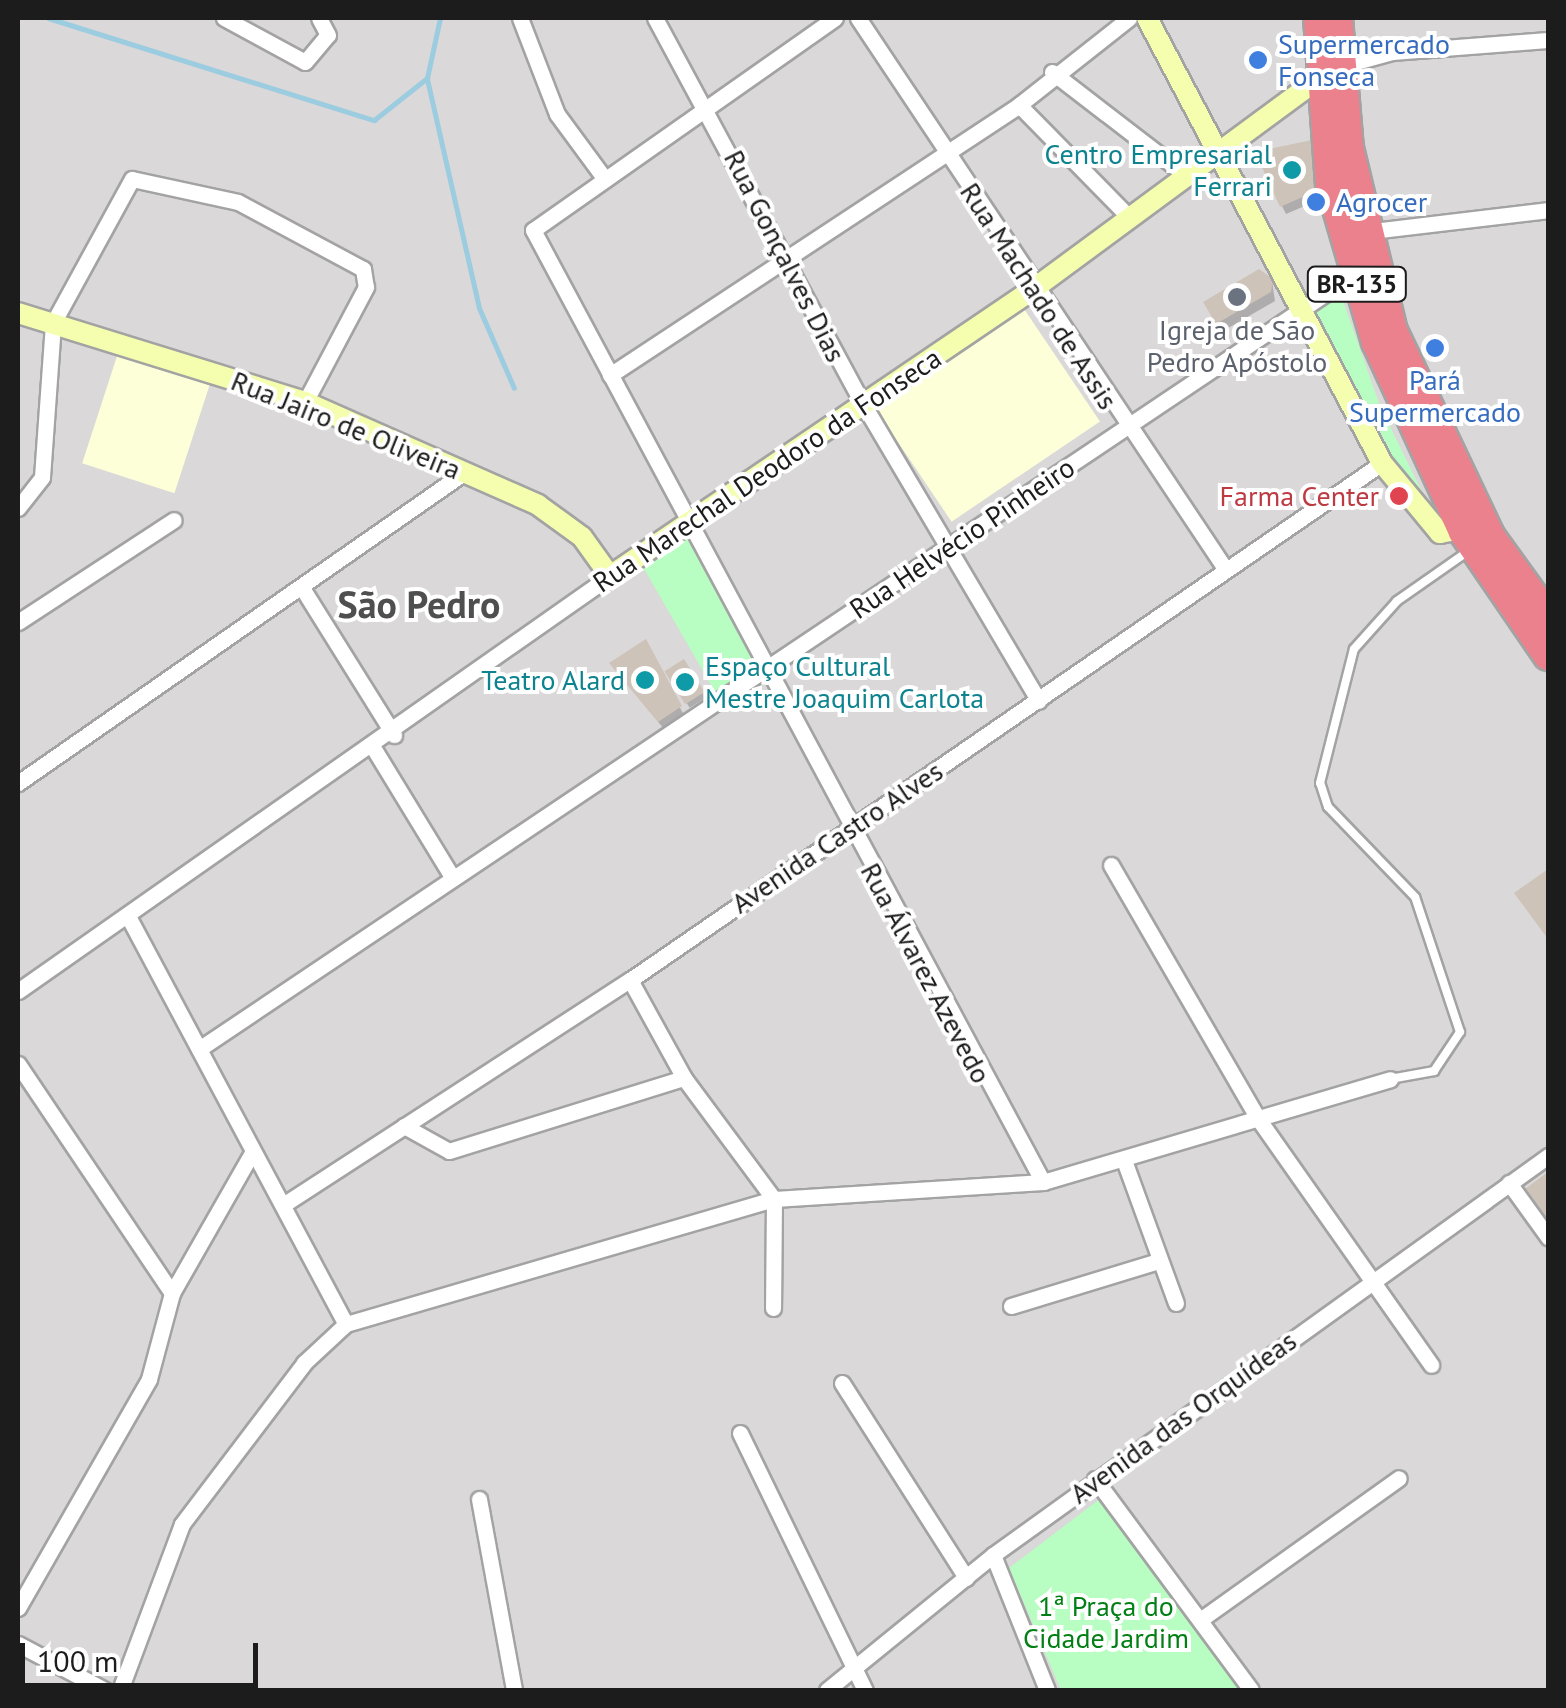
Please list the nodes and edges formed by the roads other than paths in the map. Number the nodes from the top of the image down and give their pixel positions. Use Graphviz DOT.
graph roads {
  1 [pos="224,18"];
  2 [pos="319,18"];
  3 [pos="520,18"];
  4 [pos="655,18"];
  5 [pos="835,18"];
  6 [pos="858,18"];
  7 [pos="1129,18"];
  8 [pos="1147,18"];
  9 [pos="1318,18"];
  10 [pos="1338,18"];
  11 [pos="813,22"];
  12 [pos="1548,40"];
  13 [pos="1330,71"];
  14 [pos="1052,72"];
  15 [pos="1018,105"];
  16 [pos="708,106"];
  17 [pos="943,148"];
  18 [pos="1220,158"];
  19 [pos="1188,176"];
  20 [pos="605,179"];
  21 [pos="1548,210"];
  22 [pos="1130,218"];
  23 [pos="782,254"];
  24 [pos="1363,254"];
  25 [pos="1032,290"];
  26 [pos="1297,312"];
  27 [pos="18,313"];
  28 [pos="53,323"];
  29 [pos="610,375"];
  30 [pos="305,402"];
  31 [pos="862,402"];
  32 [pos="1126,426"];
  33 [pos="1382,463"];
  34 [pos="464,472"];
  35 [pos="18,508"];
  36 [pos="174,520"];
  37 [pos="688,529"];
  38 [pos="1477,534"];
  39 [pos="950,548"];
  40 [pos="1226,570"];
  41 [pos="610,576"];
  42 [pos="304,591"];
  43 [pos="1541,610"];
  44 [pos="18,622"];
  45 [pos="1548,656"];
  46 [pos="769,670"];
  47 [pos="1039,701"];
  48 [pos="394,736"];
  49 [pos="374,749"];
  50 [pos="20,776"];
  51 [pos="848,827"];
  52 [pos="1112,866"];
  53 [pos="452,877"];
  54 [pos="130,920"];
  55 [pos="630,980"];
  56 [pos="18,991"];
  57 [pos="200,1048"];
  58 [pos="18,1064"];
  59 [pos="684,1078"];
  60 [pos="1390,1078"];
  61 [pos="1257,1117"];
  62 [pos="404,1126"];
  63 [pos="252,1152"];
  64 [pos="1548,1156"];
  65 [pos="1125,1163"];
  66 [pos="1043,1182"];
  67 [pos="1509,1183"];
  68 [pos="774,1199"];
  69 [pos="286,1203"];
  70 [pos="1548,1238"];
  71 [pos="1158,1260"];
  72 [pos="1369,1282"];
  73 [pos="172,1293"];
  74 [pos="1176,1303"];
  75 [pos="1011,1306"];
  76 [pos="774,1308"];
  77 [pos="346,1324"];
  78 [pos="1430,1366"];
  79 [pos="842,1383"];
  80 [pos="740,1433"];
  81 [pos="1398,1478"];
  82 [pos="1096,1480"];
  83 [pos="479,1500"];
  84 [pos="992,1555"];
  85 [pos="966,1578"];
  86 [pos="18,1608"];
  87 [pos="1200,1620"];
  88 [pos="18,1644"];
  89 [pos="856,1667"];
  90 [pos="105,1690"];
  91 [pos="120,1690"];
  92 [pos="514,1690"];
  93 [pos="828,1690"];
  94 [pos="865,1690"];
  95 [pos="1048,1690"];
  96 [pos="1251,1690"];
  1 -- 2 [label="street"];
  3 -- 20 [label="street"];
  4 -- 16 [label="street, Rua Gonçalves Dias"];
  5 -- 11 [label="street"];
  6 -- 17 [label="street, Rua Machado de Assis"];
  7 -- 14 [label="street"];
  8 -- 18 [label="street"];
  9 -- 13 [label="highway, BR-135"];
  10 -- 13 [label="highway, BR-135"];
  11 -- 16 [label="street"];
  12 -- 13 [label="street, Rua Marechal Deodoro da Fonseca"];
  13 -- 18 [label="street, Rua Marechal Deodoro da Fonseca"];
  13 -- 24 [label="highway, BR-135"];
  13 -- 24 [label="highway, BR-135"];
  14 -- 15 [label="street"];
  14 -- 19 [label="street"];
  15 -- 17 [label="street"];
  15 -- 22 [label="street"];
  16 -- 20 [label="street"];
  16 -- 23 [label="street, Rua Gonçalves Dias"];
  17 -- 23 [label="street"];
  17 -- 25 [label="street, Rua Machado de Assis"];
  18 -- 19 [label="street, Rua Marechal Deodoro da Fonseca"];
  18 -- 26 [label="street"];
  19 -- 22 [label="street, Rua Marechal Deodoro da Fonseca"];
  20 -- 29 [label="street, Rua Álvarez Azevedo"];
  21 -- 24 [label="street, Rua Helvécio Pinheiro"];
  22 -- 25 [label="street, Rua Marechal Deodoro da Fonseca"];
  23 -- 29 [label="street"];
  23 -- 31 [label="street, Rua Gonçalves Dias"];
  24 -- 26 [label="street, Rua Helvécio Pinheiro"];
  24 -- 38 [label="highway, BR-135"];
  25 -- 31 [label="street, Rua Marechal Deodoro da Fonseca"];
  25 -- 32 [label="street, Rua Machado de Assis"];
  26 -- 32 [label="street, Rua Helvécio Pinheiro"];
  26 -- 33 [label="street"];
  27 -- 28 [label="street, Rua Jairo de Oliveira"];
  28 -- 30 [label="street, Rua Jairo de Oliveira"];
  28 -- 30 [label="street"];
  28 -- 35 [label="street"];
  29 -- 37 [label="street, Rua Álvarez Azevedo"];
  30 -- 34 [label="street, Rua Jairo de Oliveira"];
  31 -- 37 [label="street, Rua Marechal Deodoro da Fonseca"];
  31 -- 39 [label="street, Rua Gonçalves Dias"];
  32 -- 39 [label="street, Rua Helvécio Pinheiro"];
  32 -- 40 [label="street, Rua Machado de Assis"];
  33 -- 38 [label="street"];
  33 -- 40 [label="street, Avenida Castro Alves"];
  34 -- 41 [label="street, Rua Jairo de Oliveira"];
  34 -- 42 [label="street"];
  36 -- 44 [label="street"];
  37 -- 41 [label="street, Rua Marechal Deodoro da Fonseca"];
  37 -- 46 [label="street, Rua Álvarez Azevedo"];
  38 -- 43 [label="highway, BR-135"];
  38 -- 60 [label="lane"];
  39 -- 46 [label="street, Rua Helvécio Pinheiro"];
  39 -- 47 [label="street, Rua Gonçalves Dias"];
  40 -- 47 [label="street, Avenida Castro Alves"];
  41 -- 48 [label="street, Rua Marechal Deodoro da Fonseca"];
  42 -- 48 [label="street"];
  42 -- 50 [label="street"];
  43 -- 45 [label="highway, BR-135"];
  46 -- 51 [label="street, Rua Álvarez Azevedo"];
  46 -- 53 [label="street, Rua Helvécio Pinheiro"];
  47 -- 51 [label="street, Avenida Castro Alves"];
  48 -- 49 [label="street, Rua Marechal Deodoro da Fonseca"];
  49 -- 53 [label="street"];
  49 -- 54 [label="street, Rua Marechal Deodoro da Fonseca"];
  51 -- 55 [label="street, Avenida Castro Alves"];
  51 -- 66 [label="street, Rua Álvarez Azevedo"];
  52 -- 61 [label="street"];
  53 -- 57 [label="street, Rua Helvécio Pinheiro"];
  54 -- 56 [label="street, Rua Marechal Deodoro da Fonseca"];
  54 -- 57 [label="street"];
  55 -- 59 [label="street"];
  55 -- 62 [label="street, Avenida Castro Alves"];
  57 -- 63 [label="street"];
  58 -- 73 [label="street"];
  59 -- 62 [label="street"];
  59 -- 68 [label="street"];
  60 -- 61 [label="street"];
  61 -- 65 [label="street"];
  61 -- 72 [label="street"];
  62 -- 69 [label="street, Avenida Castro Alves"];
  63 -- 69 [label="street"];
  63 -- 73 [label="street"];
  64 -- 67 [label="street, Avenida das Orquídeas"];
  65 -- 66 [label="street"];
  65 -- 71 [label="street"];
  66 -- 68 [label="street"];
  67 -- 70 [label="street"];
  67 -- 72 [label="street, Avenida das Orquídeas"];
  68 -- 76 [label="street"];
  68 -- 77 [label="street"];
  69 -- 77 [label="street"];
  71 -- 74 [label="street"];
  71 -- 75 [label="street"];
  72 -- 78 [label="street"];
  72 -- 82 [label="street, Avenida das Orquídeas"];
  73 -- 86 [label="street"];
  77 -- 91 [label="street"];
  79 -- 85 [label="street"];
  80 -- 89 [label="street"];
  81 -- 87 [label="street"];
  82 -- 84 [label="street, Avenida das Orquídeas"];
  82 -- 87 [label="street"];
  83 -- 92 [label="street"];
  84 -- 85 [label="street, Avenida das Orquídeas"];
  84 -- 95 [label="street"];
  85 -- 89 [label="street, Avenida das Orquídeas"];
  87 -- 96 [label="street"];
  88 -- 90 [label="street"];
  89 -- 93 [label="street, Avenida das Orquídeas"];
  89 -- 94 [label="street"];
}
